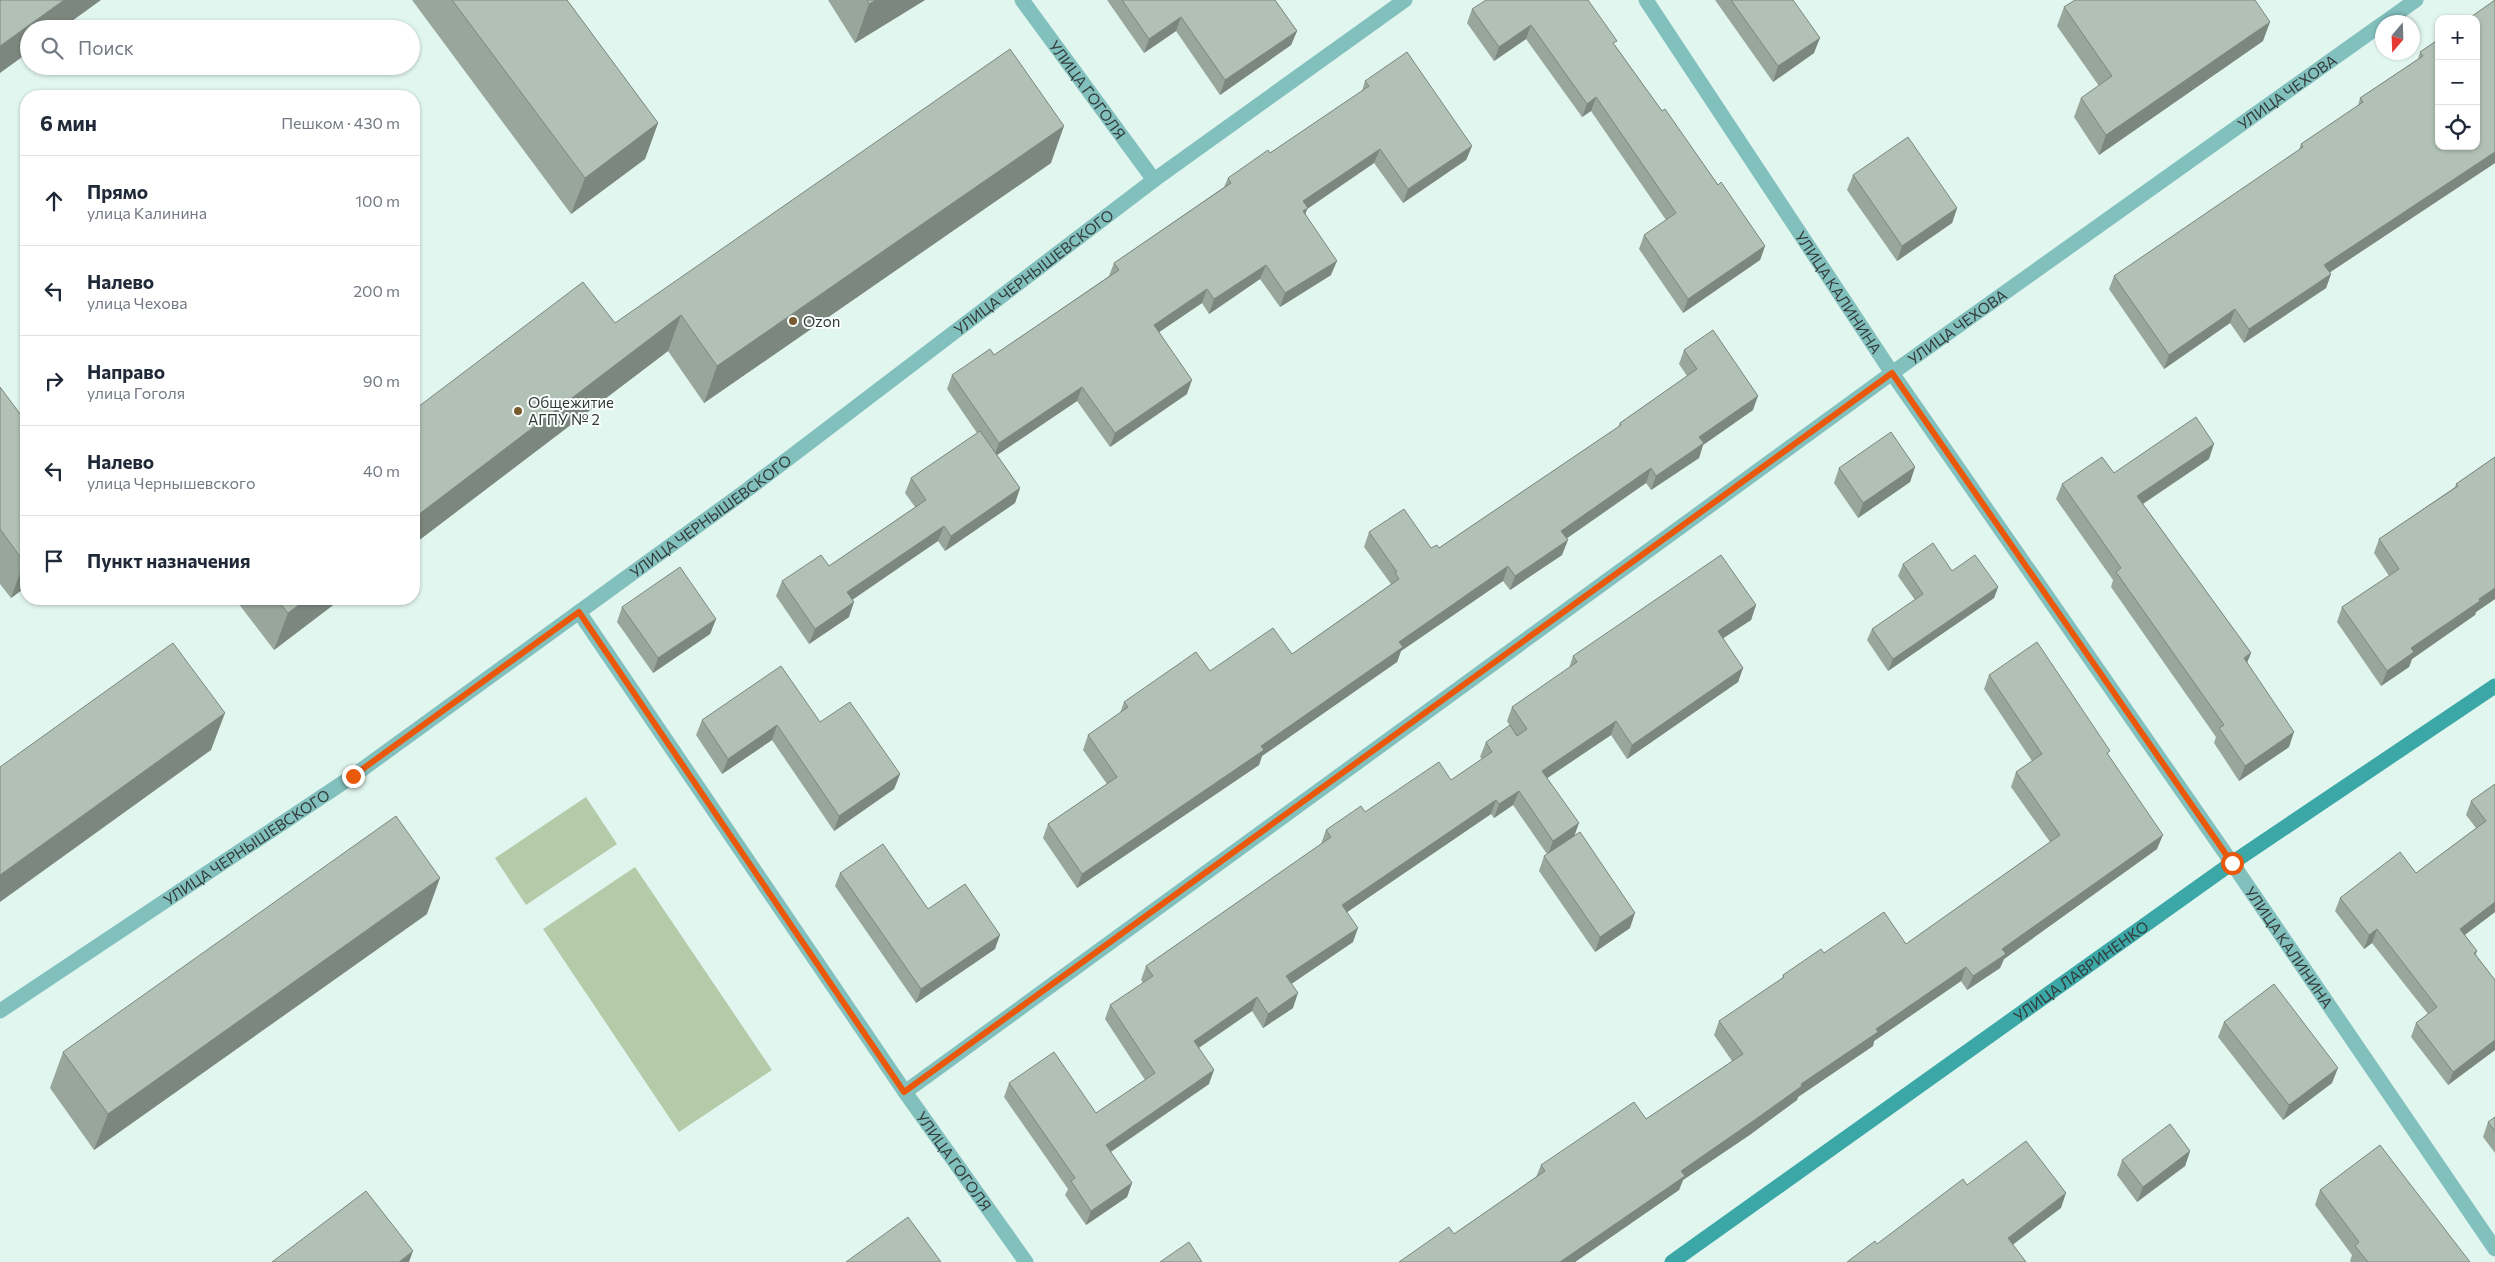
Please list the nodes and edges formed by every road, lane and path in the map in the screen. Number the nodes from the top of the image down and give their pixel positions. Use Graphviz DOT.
graph roads {
  1 [pos="1022,0"];
  2 [pos="1405,0"];
  3 [pos="1646,0"];
  4 [pos="2416,0"];
  5 [pos="2395,15"];
  6 [pos="2375,29"];
  7 [pos="1154,180"];
  8 [pos="1892,373"];
  9 [pos="579,612"];
  10 [pos="2495,686"];
  11 [pos="2232,863"];
  12 [pos="0,1011"];
  13 [pos="904,1092"];
  14 [pos="2495,1249"];
  15 [pos="1026,1262"];
  16 [pos="1672,1262"];
  1 -- 7 [label="street, УЛИЦА ГОГОЛЯ"];
  2 -- 7 [label="street, УЛИЦА ЧЕРНЫШЕВСКОГО"];
  3 -- 8 [label="street, УЛИЦА КАЛИНИНА"];
  4 -- 5 [label="street, УЛИЦА ЧЕХОВА"];
  6 -- 8 [label="street, УЛИЦА ЧЕХОВА"];
  7 -- 9 [label="street, УЛИЦА ЧЕРНЫШЕВСКОГО"];
  8 -- 11 [label="street, УЛИЦА КАЛИНИНА"];
  8 -- 13 [label="street, УЛИЦА ЧЕХОВА"];
  9 -- 12 [label="street, УЛИЦА ЧЕРНЫШЕВСКОГО"];
  9 -- 13 [label="street, УЛИЦА ГОГОЛЯ"];
  10 -- 11 [label="main road, УЛИЦА ЛАВРИНЕНКО"];
  11 -- 14 [label="street, УЛИЦА КАЛИНИНА"];
  11 -- 16 [label="main road, УЛИЦА ЛАВРИНЕНКО"];
  13 -- 15 [label="street, УЛИЦА ГОГОЛЯ"];
}
